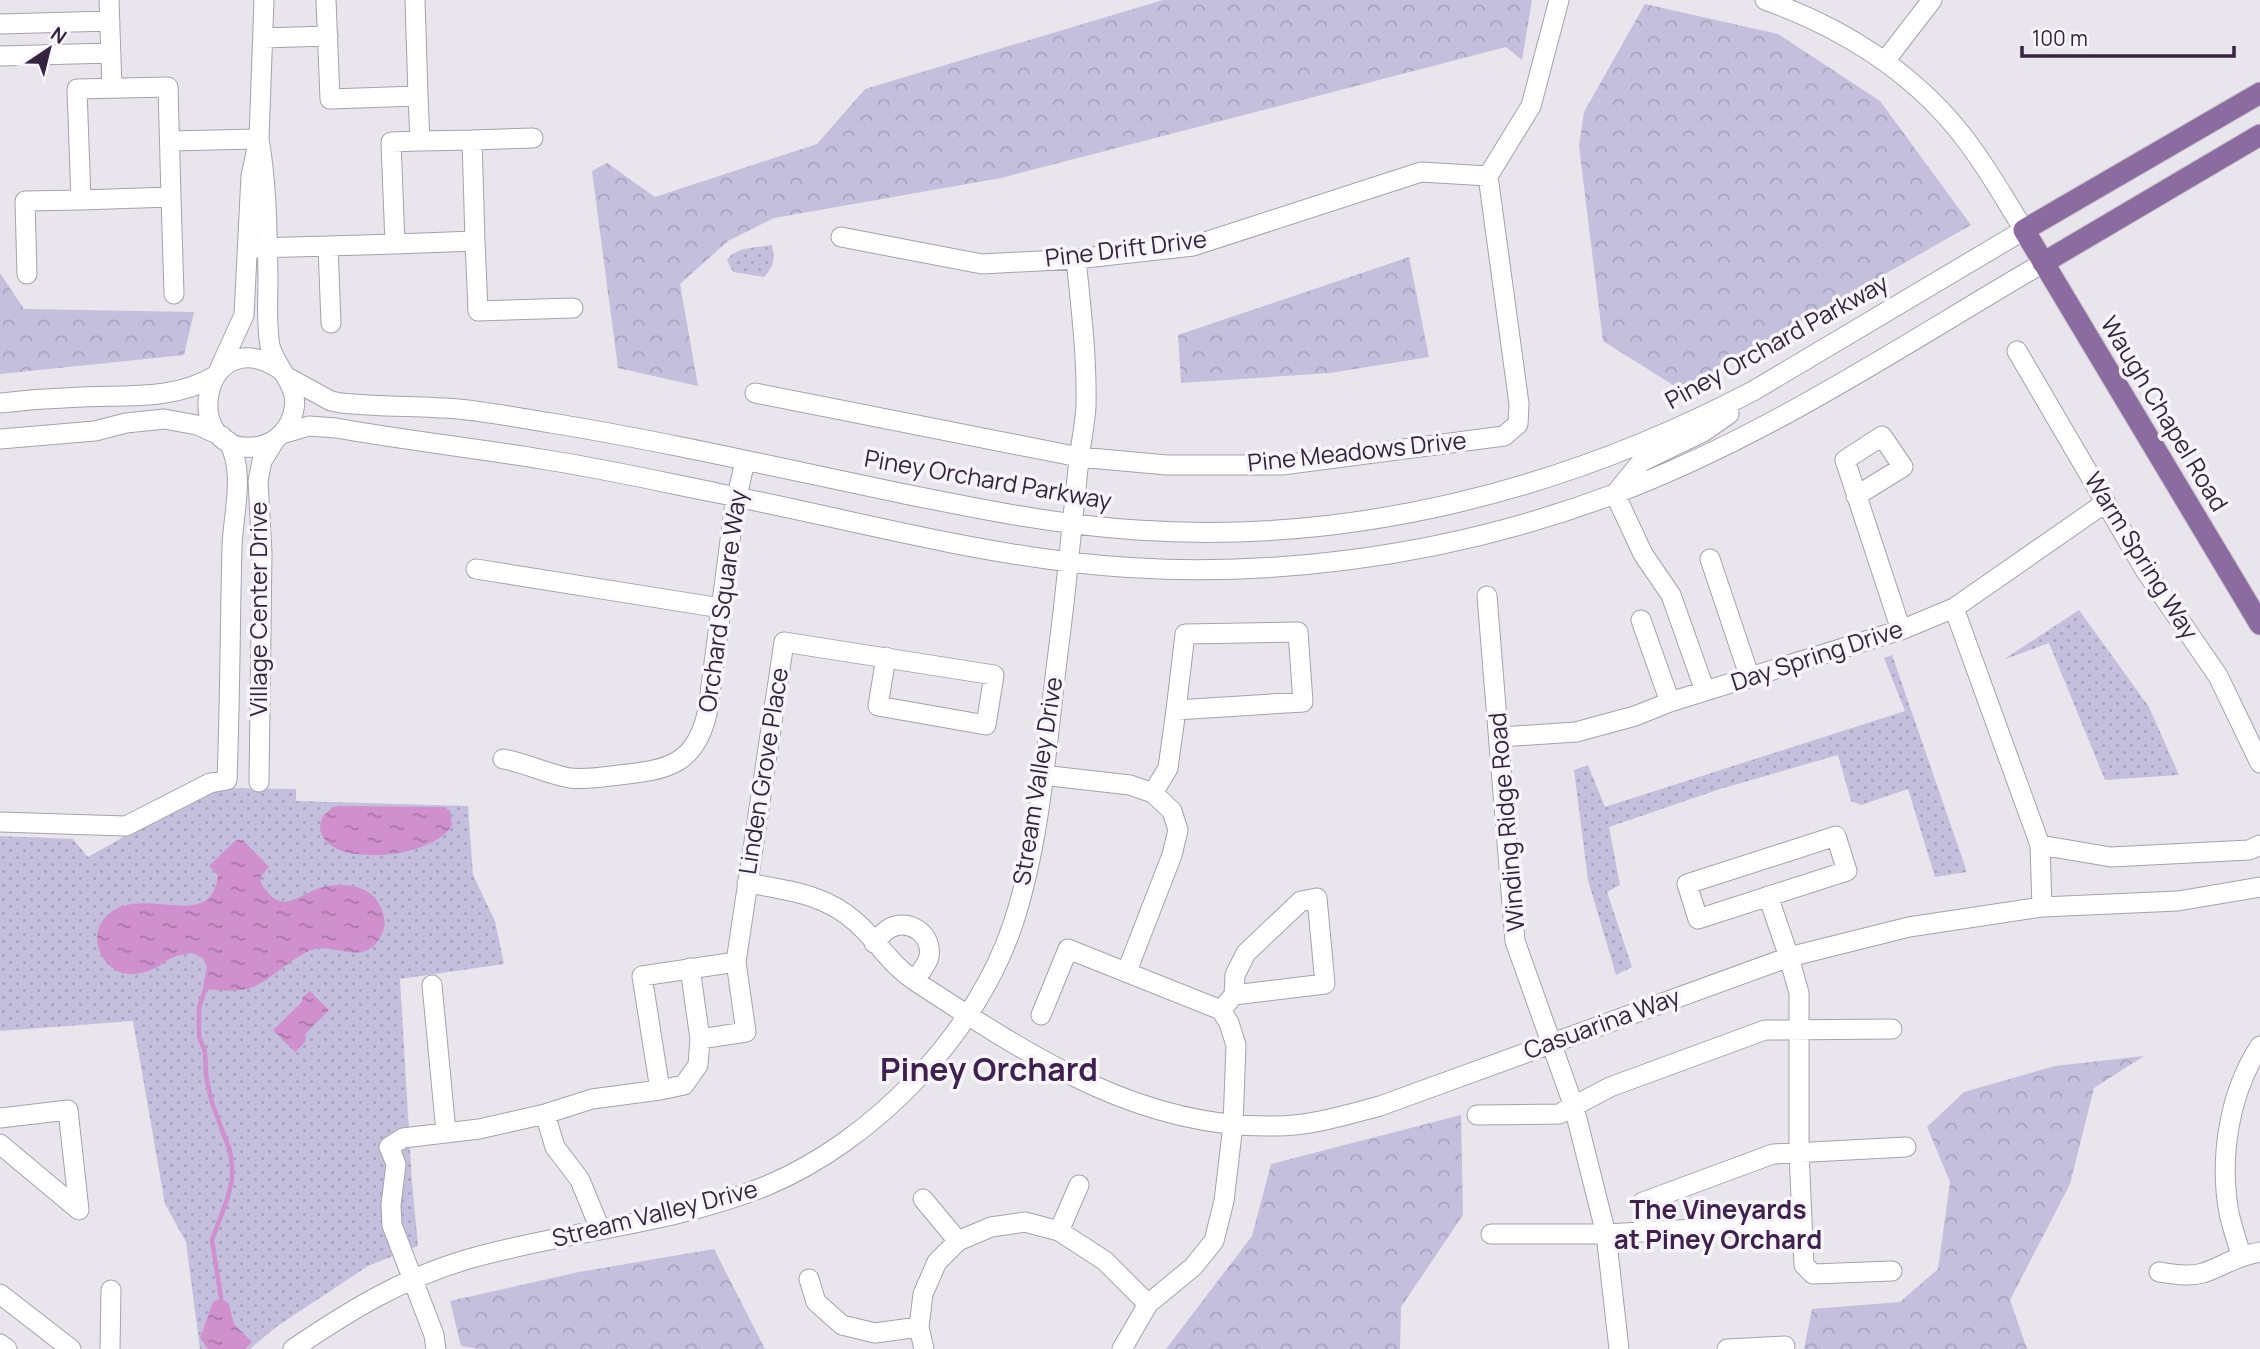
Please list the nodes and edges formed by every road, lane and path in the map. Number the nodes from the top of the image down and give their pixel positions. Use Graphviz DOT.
graph roads {
  1 [pos="109,0"];
  2 [pos="264,0"];
  3 [pos="326,0"];
  4 [pos="415,0"];
  5 [pos="1559,0"];
  6 [pos="1765,0"];
  7 [pos="1932,0"];
  8 [pos="110,21"];
  9 [pos="0,24"];
  10 [pos="328,36"];
  11 [pos="263,38"];
  12 [pos="111,52"];
  13 [pos="0,56"];
  14 [pos="1885,61"];
  15 [pos="112,88"];
  16 [pos="2260,93"];
  17 [pos="418,96"];
  18 [pos="2260,135"];
  19 [pos="534,138"];
  20 [pos="259,139"];
  21 [pos="472,140"];
  22 [pos="170,141"];
  23 [pos="420,141"];
  24 [pos="1488,176"];
  25 [pos="171,197"];
  26 [pos="81,200"];
  27 [pos="2024,230"];
  28 [pos="841,237"];
  29 [pos="475,241"];
  30 [pos="394,244"];
  31 [pos="328,246"];
  32 [pos="258,248"];
  33 [pos="1076,259"];
  34 [pos="2043,263"];
  35 [pos="27,274"];
  36 [pos="174,294"];
  37 [pos="573,309"];
  38 [pos="331,323"];
  39 [pos="2017,351"];
  40 [pos="217,374"];
  41 [pos="284,374"];
  42 [pos="1752,391"];
  43 [pos="755,393"];
  44 [pos="0,403"];
  45 [pos="278,437"];
  46 [pos="0,439"];
  47 [pos="225,439"];
  48 [pos="1079,457"];
  49 [pos="745,461"];
  50 [pos="1615,494"];
  51 [pos="1856,496"];
  52 [pos="736,497"];
  53 [pos="2105,503"];
  54 [pos="1073,525"];
  55 [pos="1710,559"];
  56 [pos="1070,562"];
  57 [pos="476,569"];
  58 [pos="1488,596"];
  59 [pos="721,608"];
  60 [pos="1954,608"];
  61 [pos="1641,621"];
  62 [pos="2260,624"];
  63 [pos="1901,630"];
  64 [pos="886,657"];
  65 [pos="1750,678"];
  66 [pos="1705,691"];
  67 [pos="1670,702"];
  68 [pos="1177,710"];
  69 [pos="1500,737"];
  70 [pos="503,759"];
  71 [pos="2260,763"];
  72 [pos="1042,775"];
  73 [pos="258,782"];
  74 [pos="1153,793"];
  75 [pos="0,822"];
  76 [pos="2040,845"];
  77 [pos="2260,845"];
  78 [pos="747,883"];
  79 [pos="2260,887"];
  80 [pos="1768,896"];
  81 [pos="2042,907"];
  82 [pos="874,943"];
  83 [pos="1789,957"];
  84 [pos="736,962"];
  85 [pos="690,968"];
  86 [pos="1127,971"];
  87 [pos="915,981"];
  88 [pos="432,985"];
  89 [pos="1228,1003"];
  90 [pos="967,1015"];
  91 [pos="1041,1015"];
  92 [pos="1892,1029"];
  93 [pos="1797,1030"];
  94 [pos="700,1039"];
  95 [pos="1552,1042"];
  96 [pos="2260,1046"];
  97 [pos="660,1090"];
  98 [pos="1574,1107"];
  99 [pos="545,1114"];
  100 [pos="1477,1115"];
  101 [pos="0,1118"];
  102 [pos="1233,1125"];
  103 [pos="446,1132"];
  104 [pos="0,1144"];
  105 [pos="1906,1147"];
  106 [pos="1799,1152"];
  107 [pos="1079,1185"];
  108 [pos="923,1199"];
  109 [pos="1801,1223"];
  110 [pos="600,1229"];
  111 [pos="1059,1231"];
  112 [pos="1644,1232"];
  113 [pos="1491,1234"];
  114 [pos="1606,1234"];
  115 [pos="958,1241"];
  116 [pos="2250,1253"];
  117 [pos="1892,1271"];
  118 [pos="2159,1272"];
  119 [pos="809,1279"];
  120 [pos="411,1280"];
  121 [pos="111,1290"];
  122 [pos="0,1294"];
  123 [pos="1148,1304"];
  124 [pos="919,1327"];
  125 [pos="0,1344"];
  126 [pos="1773,1347"];
  127 [pos="7,1349"];
  128 [pos="71,1349"];
  129 [pos="110,1349"];
  130 [pos="293,1349"];
  131 [pos="436,1349"];
  132 [pos="924,1349"];
  133 [pos="1122,1349"];
  134 [pos="1619,1349"];
  135 [pos="1727,1349"];
  1 -- 8 [label="street"];
  2 -- 11 [label="street"];
  3 -- 10 [label="street"];
  4 -- 17 [label="street"];
  5 -- 24 [label="street"];
  6 -- 14 [label="street"];
  7 -- 14 [label="street"];
  8 -- 9 [label="street"];
  8 -- 12 [label="street"];
  10 -- 11 [label="street"];
  10 -- 17 [label="street"];
  11 -- 20 [label="street"];
  12 -- 13 [label="street"];
  12 -- 15 [label="street"];
  14 -- 27 [label="street"];
  15 -- 22 [label="street"];
  15 -- 26 [label="street"];
  16 -- 27 [label="main road, Piney Orchard Parkway"];
  17 -- 23 [label="street"];
  18 -- 34 [label="main road"];
  19 -- 21 [label="street"];
  20 -- 22 [label="street"];
  20 -- 32 [label="street"];
  21 -- 23 [label="street"];
  21 -- 29 [label="street"];
  22 -- 25 [label="street"];
  23 -- 30 [label="street"];
  24 -- 33 [label="street, Pine Drift Drive"];
  24 -- 48 [label="street, Pine Meadows Drive"];
  25 -- 26 [label="street"];
  25 -- 36 [label="street"];
  26 -- 35 [label="street"];
  27 -- 34 [label="main road, Waugh Chapel Road"];
  27 -- 42 [label="street, Piney Orchard Parkway"];
  28 -- 33 [label="street, Pine Drift Drive"];
  29 -- 30 [label="street"];
  29 -- 37 [label="street"];
  30 -- 31 [label="street"];
  31 -- 32 [label="street"];
  31 -- 38 [label="street"];
  32 -- 40 [label="street"];
  32 -- 41 [label="street"];
  33 -- 48 [label="street, Stream Valley Drive"];
  34 -- 50 [label="street"];
  34 -- 62 [label="main road, Waugh Chapel Road"];
  39 -- 53 [label="street, Warm Spring Way"];
  40 -- 41 [label="street, Piney Orchard Parkway"];
  40 -- 44 [label="street, Piney Orchard Parkway"];
  40 -- 47 [label="street"];
  41 -- 45 [label="street"];
  41 -- 49 [label="street, Piney Orchard Parkway"];
  42 -- 50 [label="street"];
  42 -- 54 [label="street, Piney Orchard Parkway"];
  43 -- 48 [label="street, Pine Meadows Drive"];
  45 -- 47 [label="street"];
  45 -- 52 [label="street"];
  45 -- 73 [label="street, Village Center Drive"];
  46 -- 47 [label="street"];
  47 -- 75 [label="street, Village Center Drive"];
  48 -- 54 [label="street, Stream Valley Drive"];
  49 -- 52 [label="street, Orchard Square Way"];
  49 -- 54 [label="street, Piney Orchard Parkway"];
  50 -- 56 [label="street"];
  50 -- 66 [label="street"];
  51 -- 63 [label="street"];
  52 -- 56 [label="street"];
  52 -- 59 [label="street, Orchard Square Way"];
  53 -- 60 [label="street, Day Spring Drive"];
  53 -- 71 [label="street, Warm Spring Way"];
  54 -- 56 [label="street, Stream Valley Drive"];
  55 -- 65 [label="street"];
  56 -- 72 [label="street, Stream Valley Drive"];
  57 -- 59 [label="street"];
  58 -- 69 [label="street, Winding Ridge Road"];
  59 -- 70 [label="street, Orchard Square Way"];
  60 -- 63 [label="street, Day Spring Drive"];
  60 -- 76 [label="street"];
  61 -- 67 [label="street"];
  63 -- 65 [label="street, Day Spring Drive"];
  64 -- 64 [label="street, Linden Grove Place"];
  64 -- 78 [label="street, Linden Grove Place"];
  65 -- 66 [label="street, Day Spring Drive"];
  66 -- 67 [label="street, Day Spring Drive"];
  67 -- 69 [label="street, Day Spring Drive"];
  68 -- 68 [label="street"];
  68 -- 74 [label="street"];
  69 -- 95 [label="street, Winding Ridge Road"];
  72 -- 74 [label="street"];
  72 -- 90 [label="street, Stream Valley Drive"];
  74 -- 86 [label="street"];
  76 -- 77 [label="street"];
  76 -- 81 [label="street"];
  78 -- 82 [label="street, Casuarina Way"];
  78 -- 84 [label="street, Linden Grove Place"];
  79 -- 81 [label="street, Casuarina Way"];
  80 -- 80 [label="street"];
  80 -- 83 [label="street"];
  81 -- 83 [label="street, Casuarina Way"];
  82 -- 87 [label="street, Casuarina Way"];
  82 -- 87 [label="street"];
  83 -- 93 [label="street"];
  83 -- 95 [label="street, Casuarina Way"];
  84 -- 85 [label="street"];
  84 -- 94 [label="street, Linden Grove Place"];
  85 -- 94 [label="street"];
  85 -- 97 [label="street"];
  86 -- 89 [label="street"];
  86 -- 91 [label="street"];
  87 -- 90 [label="street, Casuarina Way"];
  88 -- 103 [label="street"];
  89 -- 89 [label="street"];
  89 -- 102 [label="street"];
  90 -- 102 [label="street, Casuarina Way"];
  90 -- 110 [label="street, Stream Valley Drive"];
  92 -- 93 [label="street"];
  93 -- 98 [label="street"];
  93 -- 106 [label="street"];
  94 -- 97 [label="street"];
  95 -- 98 [label="street, Winding Ridge Road"];
  95 -- 102 [label="street, Casuarina Way"];
  96 -- 116 [label="street"];
  97 -- 99 [label="street"];
  98 -- 100 [label="street"];
  98 -- 114 [label="street, Winding Ridge Road"];
  99 -- 103 [label="street"];
  99 -- 110 [label="street"];
  101 -- 104 [label="street"];
  102 -- 123 [label="street"];
  103 -- 120 [label="street"];
  105 -- 106 [label="street"];
  106 -- 109 [label="street"];
  106 -- 112 [label="street"];
  107 -- 111 [label="street"];
  108 -- 115 [label="street"];
  109 -- 112 [label="street"];
  109 -- 117 [label="street"];
  110 -- 120 [label="street, Stream Valley Drive"];
  111 -- 115 [label="street"];
  111 -- 123 [label="street"];
  112 -- 114 [label="street"];
  113 -- 114 [label="street"];
  114 -- 134 [label="street, Winding Ridge Road"];
  115 -- 124 [label="street"];
  116 -- 118 [label="street"];
  119 -- 124 [label="street"];
  120 -- 130 [label="street, Stream Valley Drive"];
  120 -- 131 [label="street"];
  121 -- 129 [label="street"];
  122 -- 128 [label="street"];
  123 -- 133 [label="street"];
  124 -- 132 [label="street"];
  125 -- 127 [label="street"];
  126 -- 135 [label="street"];
}
